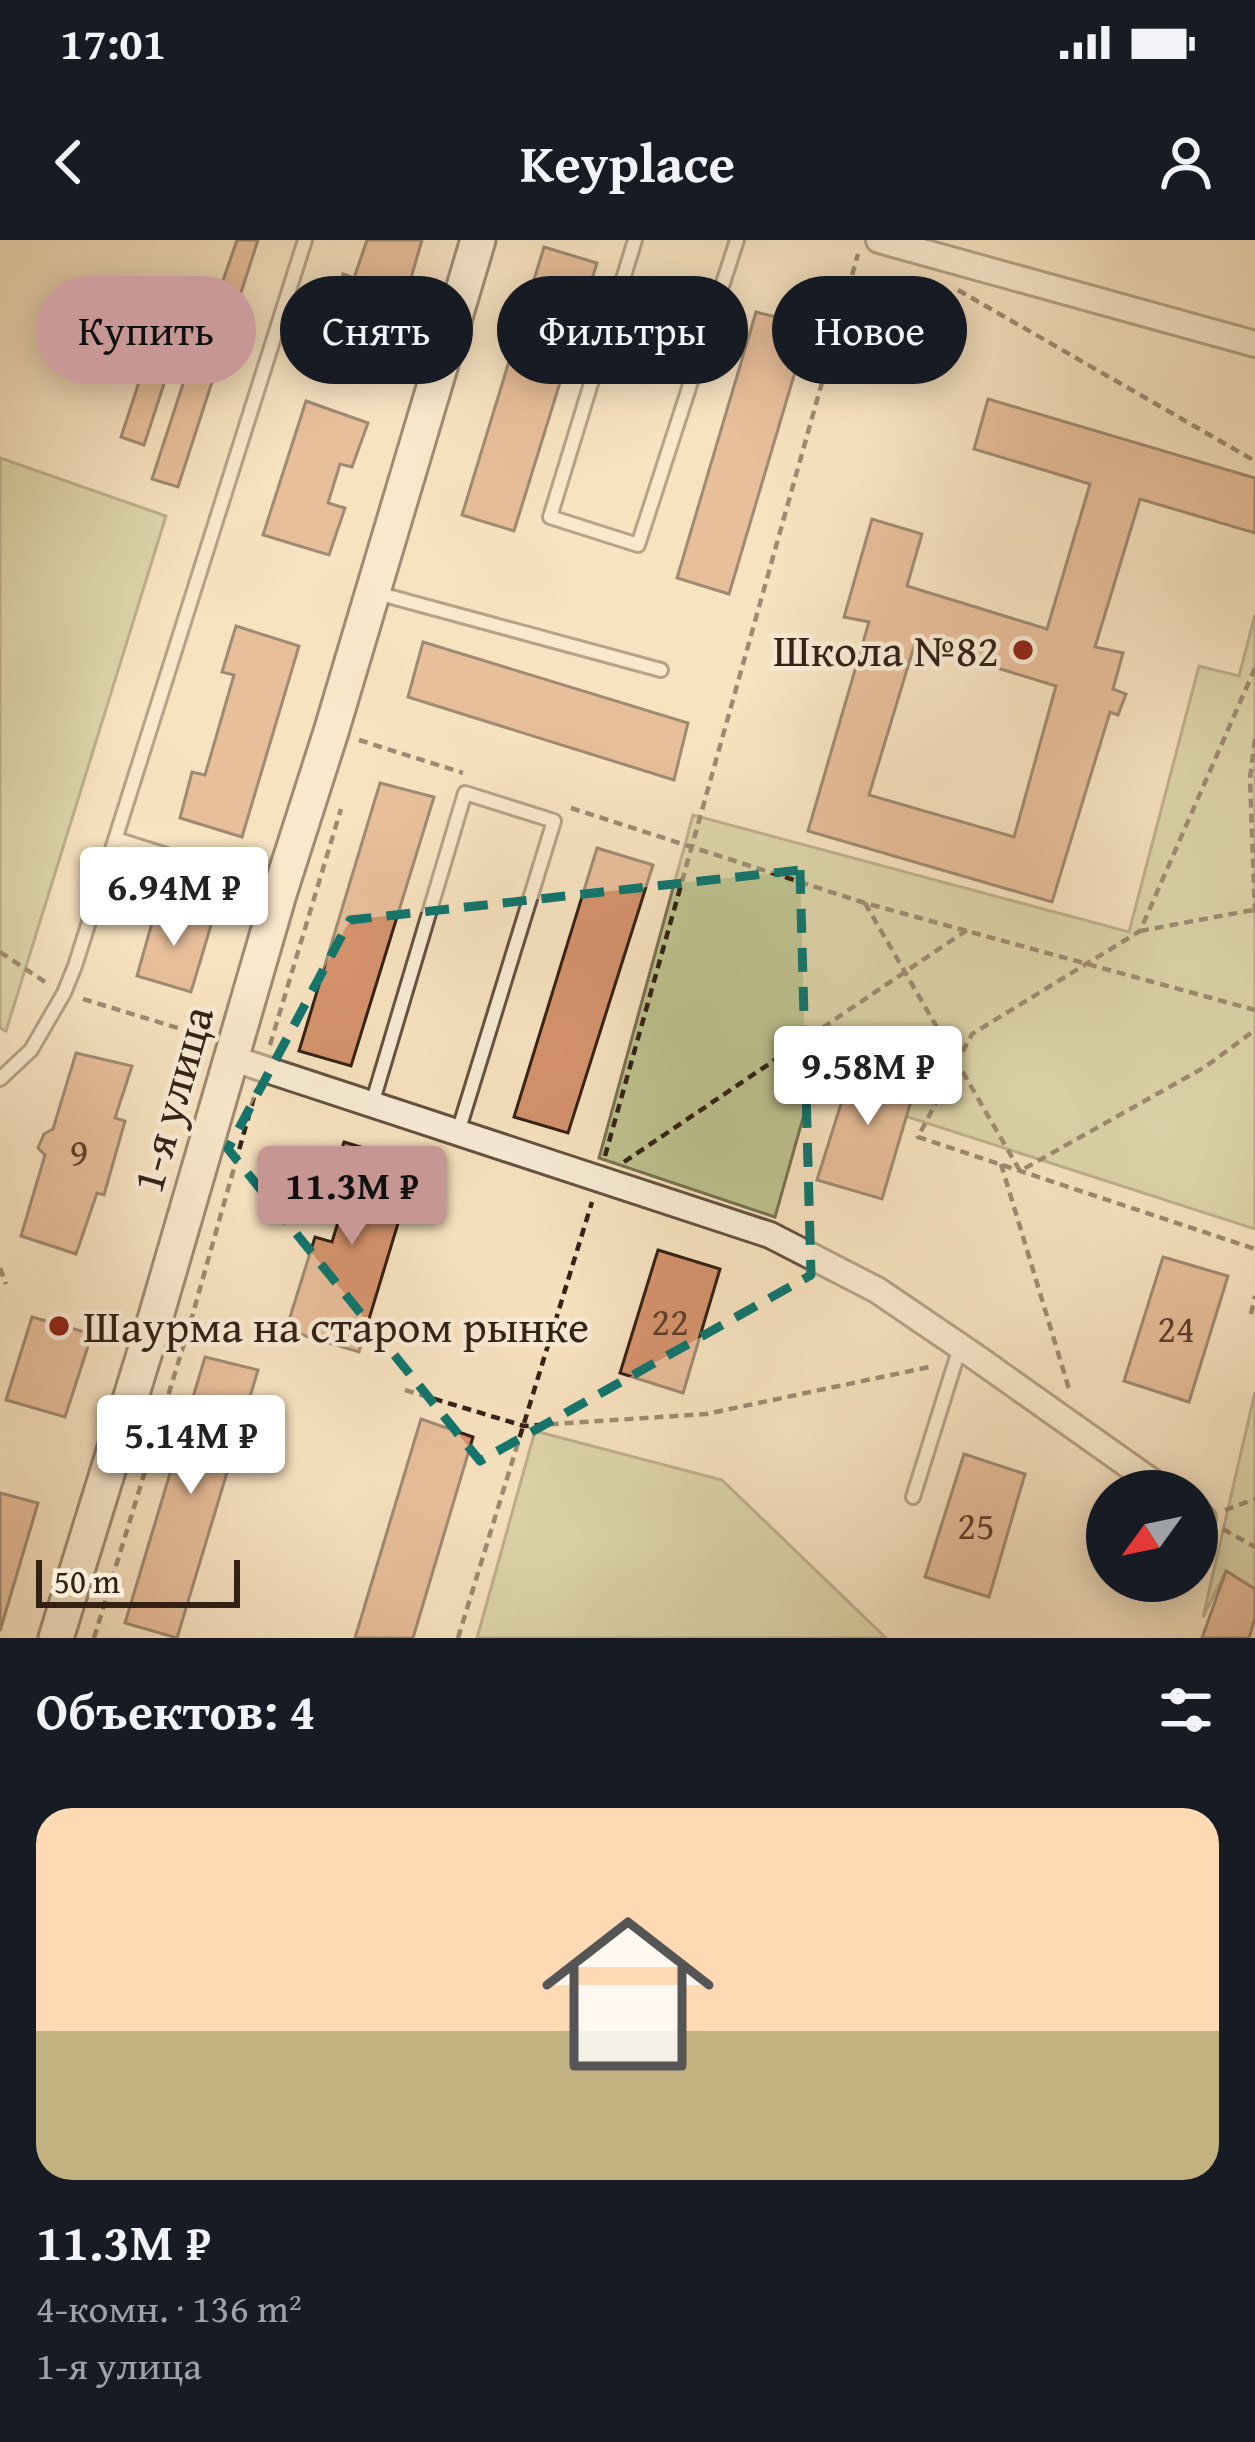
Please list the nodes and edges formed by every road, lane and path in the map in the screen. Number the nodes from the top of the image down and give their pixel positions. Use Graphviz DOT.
graph roads {
  1 [pos="305,240"];
  2 [pos="478,240"];
  3 [pos="635,240"];
  4 [pos="737,240"];
  5 [pos="862,240"];
  6 [pos="879,240"];
  7 [pos="967,295"];
  8 [pos="1255,344"];
  9 [pos="1255,461"];
  10 [pos="372,592"];
  11 [pos="1255,668"];
  12 [pos="661,670"];
  13 [pos="331,732"];
  14 [pos="1255,740"];
  15 [pos="472,776"];
  16 [pos="560,805"];
  17 [pos="341,808"];
  18 [pos="116,839"];
  19 [pos="693,847"];
  20 [pos="280,891"];
  21 [pos="865,902"];
  22 [pos="1255,912"];
  23 [pos="968,930"];
  24 [pos="1140,931"];
  25 [pos="0,952"];
  26 [pos="1088,964"];
  27 [pos="905,972"];
  28 [pos="64,994"];
  29 [pos="1255,1010"];
  30 [pos="1255,1030"];
  31 [pos="243,1057"];
  32 [pos="957,1062"];
  33 [pos="0,1079"];
  34 [pos="372,1104"];
  35 [pos="458,1132"];
  36 [pos="1001,1164"];
  37 [pos="1020,1171"];
  38 [pos="598,1180"];
  39 [pos="1255,1250"];
  40 [pos="0,1268"];
  41 [pos="6,1284"];
  42 [pos="1255,1297"];
  43 [pos="1251,1314"];
  44 [pos="969,1352"];
  45 [pos="405,1390"];
  46 [pos="524,1426"];
  47 [pos="1081,1430"];
  48 [pos="1136,1470"];
  49 [pos="914,1497"];
  50 [pos="56,1638"];
  51 [pos="94,1638"];
  52 [pos="458,1638"];
  1 -- 18 [label="lane"];
  2 -- 10 [label="street, 1-я улица"];
  3 -- 4 [label="lane"];
  5 -- 19 [label="path"];
  6 -- 8 [label="street"];
  7 -- 9 [label="path"];
  10 -- 12 [label="lane"];
  10 -- 13 [label="street, 1-я улица"];
  11 -- 24 [label="path"];
  13 -- 15 [label="path"];
  13 -- 20 [label="street, 1-я улица"];
  14 -- 22 [label="path"];
  16 -- 19 [label="path"];
  17 -- 31 [label="path"];
  18 -- 20 [label="lane"];
  18 -- 28 [label="lane"];
  19 -- 21 [label="path"];
  19 -- 38 [label="path"];
  20 -- 31 [label="street, 1-я улица"];
  21 -- 23 [label="path"];
  21 -- 27 [label="path"];
  22 -- 24 [label="path"];
  23 -- 26 [label="path"];
  23 -- 27 [label="path"];
  24 -- 26 [label="path"];
  25 -- 28 [label="path"];
  26 -- 29 [label="path"];
  26 -- 32 [label="path"];
  27 -- 32 [label="path"];
  27 -- 38 [label="path"];
  28 -- 31 [label="path"];
  28 -- 33 [label="lane"];
  30 -- 37 [label="path"];
  31 -- 34 [label="street"];
  31 -- 50 [label="street, 1-я улица"];
  31 -- 51 [label="path"];
  32 -- 36 [label="path"];
  32 -- 37 [label="path"];
  34 -- 35 [label="street"];
  34 -- 35 [label="lane"];
  35 -- 38 [label="street"];
  36 -- 37 [label="path"];
  36 -- 47 [label="path"];
  37 -- 39 [label="path"];
  38 -- 44 [label="street"];
  38 -- 46 [label="path"];
  40 -- 41 [label="path"];
  42 -- 43 [label="path"];
  44 -- 46 [label="path"];
  44 -- 47 [label="street"];
  44 -- 49 [label="lane"];
  45 -- 46 [label="path"];
  46 -- 52 [label="path"];
  47 -- 48 [label="street"];
}
